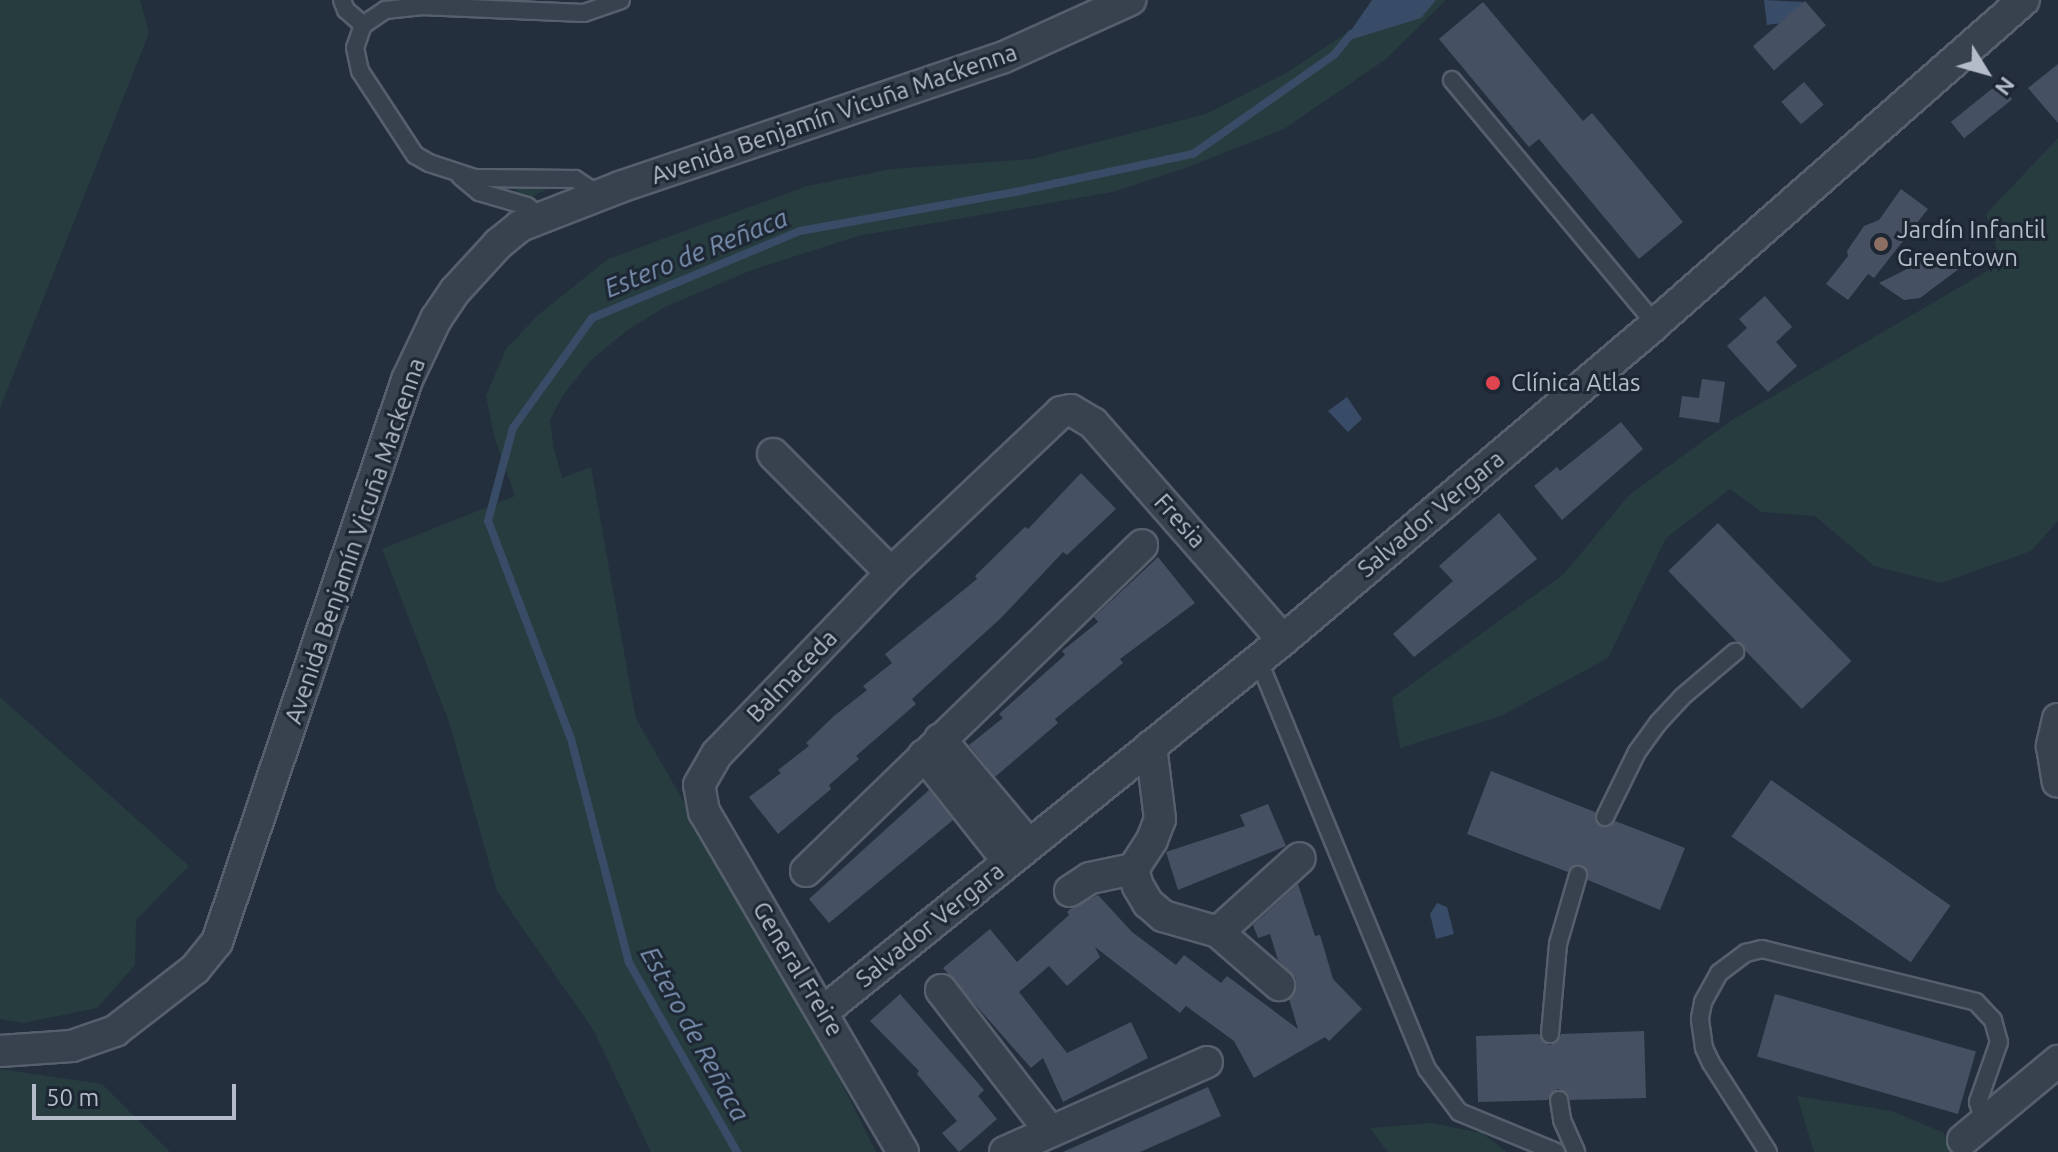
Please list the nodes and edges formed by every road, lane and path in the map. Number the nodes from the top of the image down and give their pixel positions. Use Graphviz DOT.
graph roads {
  1 [pos="342,0"];
  2 [pos="621,0"];
  3 [pos="1130,0"];
  4 [pos="2024,0"];
  5 [pos="363,25"];
  6 [pos="1452,80"];
  7 [pos="459,175"];
  8 [pos="599,195"];
  9 [pos="542,218"];
  10 [pos="1655,324"];
  11 [pos="1071,410"];
  12 [pos="773,454"];
  13 [pos="1142,545"];
  14 [pos="891,573"];
  15 [pos="1283,640"];
  16 [pos="1735,652"];
  17 [pos="1258,659"];
  18 [pos="2058,719"];
  19 [pos="1151,746"];
  20 [pos="932,747"];
  21 [pos="2058,782"];
  22 [pos="699,785"];
  23 [pos="1605,817"];
  24 [pos="1019,853"];
  25 [pos="1300,858"];
  26 [pos="1133,869"];
  27 [pos="806,871"];
  28 [pos="1578,875"];
  29 [pos="1070,891"];
  30 [pos="1218,932"];
  31 [pos="1279,985"];
  32 [pos="941,990"];
  33 [pos="824,1011"];
  34 [pos="1550,1034"];
  35 [pos="0,1051"];
  36 [pos="2058,1061"];
  37 [pos="1207,1062"];
  38 [pos="1559,1100"];
  39 [pos="1050,1131"];
  40 [pos="1974,1132"];
  41 [pos="903,1152"];
  42 [pos="1005,1152"];
  43 [pos="1556,1152"];
  44 [pos="1576,1152"];
  45 [pos="1768,1152"];
  1 -- 5 [label="lane"];
  2 -- 5 [label="lane"];
  3 -- 8 [label="street, Avenida Benjamín Vicuña Mackenna"];
  4 -- 10 [label="street, Salvador Vergara"];
  5 -- 7 [label="lane"];
  6 -- 10 [label="lane"];
  7 -- 8 [label="lane"];
  7 -- 9 [label="lane"];
  8 -- 9 [label="street, Avenida Benjamín Vicuña Mackenna"];
  9 -- 35 [label="street, Avenida Benjamín Vicuña Mackenna"];
  10 -- 15 [label="street, Salvador Vergara"];
  11 -- 14 [label="street, Balmaceda"];
  11 -- 15 [label="street, Fresia"];
  12 -- 14 [label="street"];
  13 -- 20 [label="street"];
  14 -- 22 [label="street, Balmaceda"];
  15 -- 17 [label="street, Salvador Vergara"];
  16 -- 23 [label="lane"];
  17 -- 19 [label="street, Salvador Vergara"];
  17 -- 43 [label="lane"];
  18 -- 21 [label="street"];
  19 -- 24 [label="street, Salvador Vergara"];
  19 -- 26 [label="street"];
  20 -- 24 [label="street"];
  20 -- 27 [label="street"];
  22 -- 33 [label="street, General Freire"];
  24 -- 33 [label="street, Salvador Vergara"];
  25 -- 30 [label="street"];
  26 -- 29 [label="street"];
  26 -- 30 [label="street"];
  28 -- 34 [label="lane"];
  30 -- 31 [label="street"];
  32 -- 39 [label="street"];
  33 -- 41 [label="street, General Freire"];
  36 -- 40 [label="street"];
  37 -- 39 [label="street"];
  38 -- 44 [label="lane"];
  39 -- 42 [label="street"];
  40 -- 45 [label="lane"];
}
